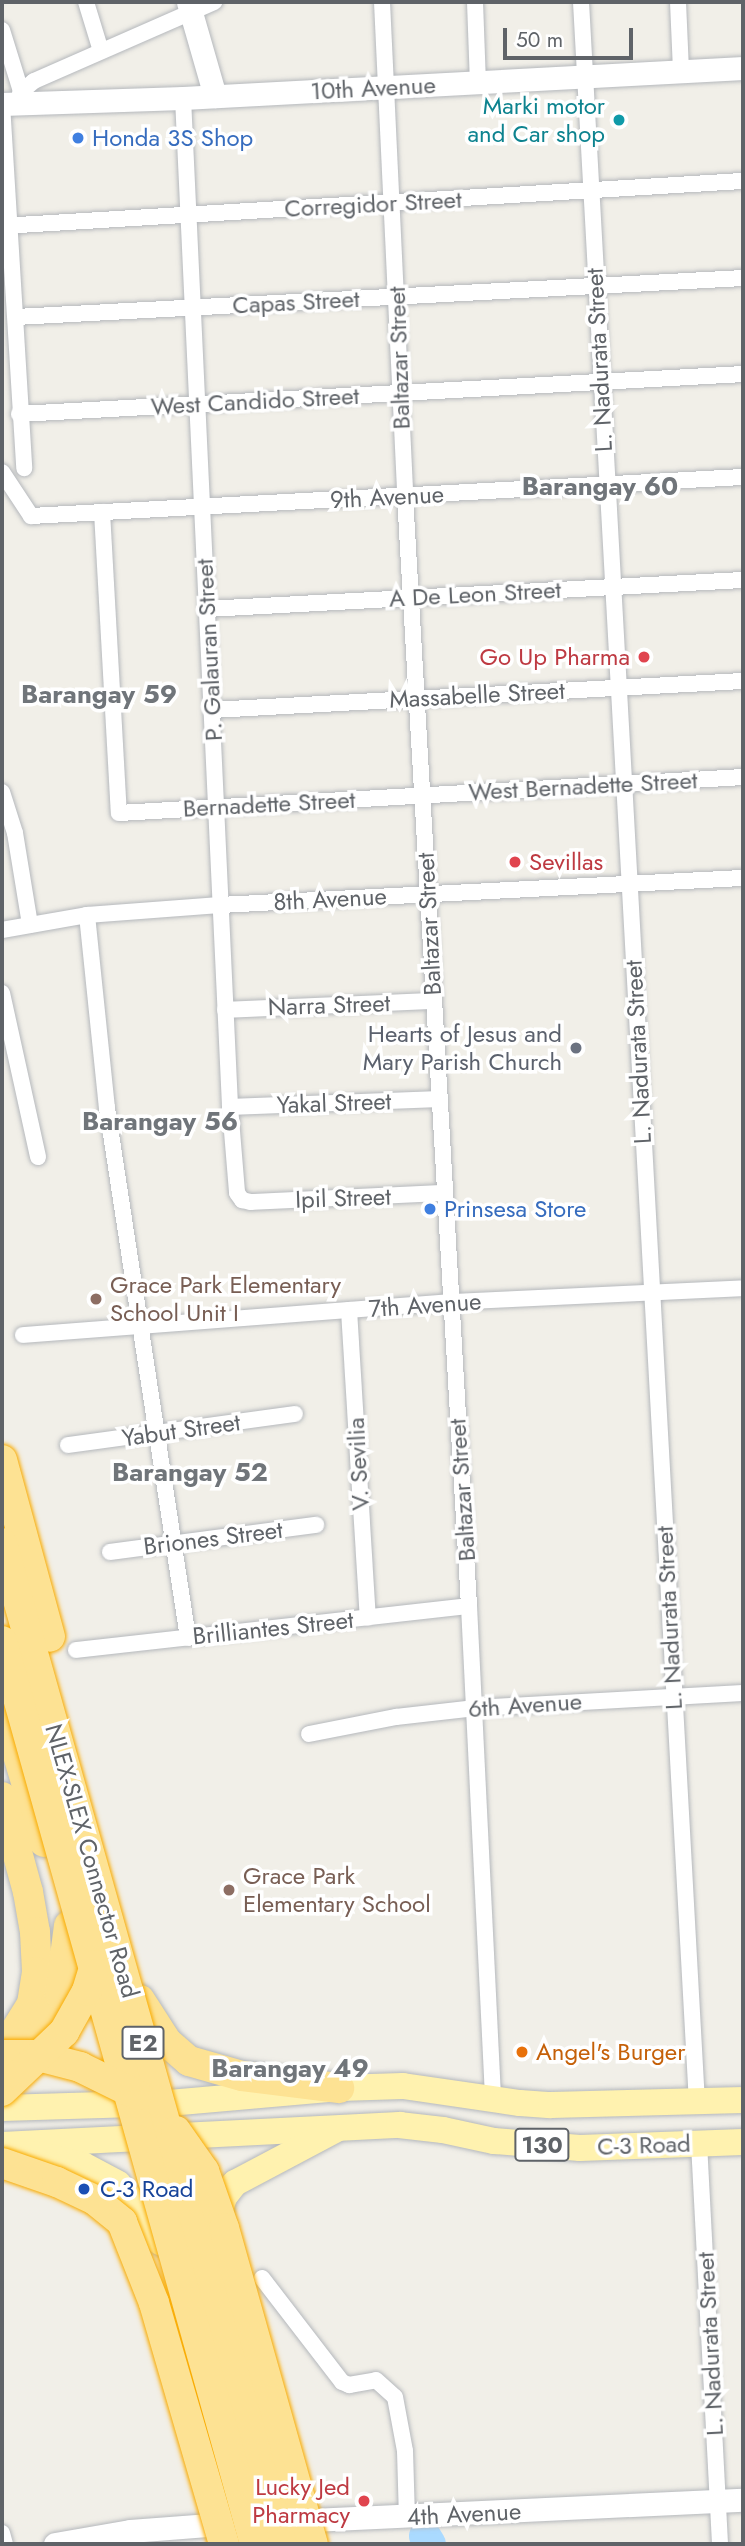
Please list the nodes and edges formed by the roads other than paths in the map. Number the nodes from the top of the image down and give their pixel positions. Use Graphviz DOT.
graph roads {
  1 [pos="86,2"];
  2 [pos="214,2"];
  3 [pos="382,2"];
  4 [pos="475,2"];
  5 [pos="581,2"];
  6 [pos="678,2"];
  7 [pos="189,7"];
  8 [pos="2,30"];
  9 [pos="101,51"];
  10 [pos="743,68"];
  11 [pos="681,70"];
  12 [pos="583,77"];
  13 [pos="478,83"];
  14 [pos="388,87"];
  15 [pos="215,96"];
  16 [pos="183,98"];
  17 [pos="12,101"];
  18 [pos="743,181"];
  19 [pos="590,191"];
  20 [pos="393,203"];
  21 [pos="189,215"];
  22 [pos="7,226"];
  23 [pos="743,278"];
  24 [pos="595,286"];
  25 [pos="397,297"];
  26 [pos="193,308"];
  27 [pos="16,317"];
  28 [pos="743,374"];
  29 [pos="600,382"];
  30 [pos="401,392"];
  31 [pos="197,404"];
  32 [pos="19,414"];
  33 [pos="24,468"];
  34 [pos="2,472"];
  35 [pos="743,477"];
  36 [pos="606,485"];
  37 [pos="405,496"];
  38 [pos="202,507"];
  39 [pos="102,512"];
  40 [pos="743,580"];
  41 [pos="612,587"];
  42 [pos="410,598"];
  43 [pos="207,609"];
  44 [pos="743,681"];
  45 [pos="618,688"];
  46 [pos="416,699"];
  47 [pos="212,710"];
  48 [pos="743,778"];
  49 [pos="623,784"];
  50 [pos="2,792"];
  51 [pos="422,795"];
  52 [pos="216,807"];
  53 [pos="743,878"];
  54 [pos="629,884"];
  55 [pos="427,894"];
  56 [pos="220,905"];
  57 [pos="87,915"];
  58 [pos="30,925"];
  59 [pos="2,930"];
  60 [pos="2,993"];
  61 [pos="433,1001"];
  62 [pos="225,1010"];
  63 [pos="439,1099"];
  64 [pos="230,1107"];
  65 [pos="38,1157"];
  66 [pos="444,1193"];
  67 [pos="242,1200"];
  68 [pos="743,1288"];
  69 [pos="651,1292"];
  70 [pos="451,1302"];
  71 [pos="349,1310"];
  72 [pos="141,1326"];
  73 [pos="23,1335"];
  74 [pos="295,1414"];
  75 [pos="157,1433"];
  76 [pos="2,1440"];
  77 [pos="68,1445"];
  78 [pos="2,1460"];
  79 [pos="316,1525"];
  80 [pos="2,1542"];
  81 [pos="174,1543"];
  82 [pos="110,1552"];
  83 [pos="469,1606"];
  84 [pos="368,1617"];
  85 [pos="188,1638"];
  86 [pos="2,1641"];
  87 [pos="76,1650"];
  88 [pos="743,1693"];
  89 [pos="674,1697"];
  90 [pos="2,1702"];
  91 [pos="474,1707"];
  92 [pos="62,1716"];
  93 [pos="10,1730"];
  94 [pos="309,1734"];
  95 [pos="2,1797"];
  96 [pos="69,1926"];
  97 [pos="140,2000"];
  98 [pos="2,2053"];
  99 [pos="2,2074"];
  100 [pos="339,2088"];
  101 [pos="2,2091"];
  102 [pos="249,2096"];
  103 [pos="493,2099"];
  104 [pos="743,2100"];
  105 [pos="696,2102"];
  106 [pos="169,2103"];
  107 [pos="120,2105"];
  108 [pos="2,2108"];
  109 [pos="343,2126"];
  110 [pos="253,2131"];
  111 [pos="178,2134"];
  112 [pos="130,2138"];
  113 [pos="743,2141"];
  114 [pos="699,2143"];
  115 [pos="2,2147"];
  116 [pos="2,2164"];
  117 [pos="160,2242"];
  118 [pos="217,2260"];
  119 [pos="262,2278"];
  120 [pos="743,2500"];
  121 [pos="718,2502"];
  122 [pos="407,2517"];
  123 [pos="2,2533"];
  124 [pos="289,2537"];
  125 [pos="240,2539"];
  126 [pos="5,2544"];
  127 [pos="55,2544"];
  128 [pos="313,2544"];
  129 [pos="720,2544"];
  1 -- 9 [label="street"];
  2 -- 7 [label="street"];
  3 -- 14 [label="street, Baltazar Street"];
  4 -- 13 [label="street"];
  5 -- 12 [label="street, L. Nadurata Street"];
  6 -- 11 [label="street"];
  7 -- 9 [label="street"];
  7 -- 15 [label="street"];
  8 -- 17 [label="street"];
  9 -- 17 [label="street"];
  10 -- 11 [label="street, 10th Avenue"];
  11 -- 12 [label="street, 10th Avenue"];
  12 -- 13 [label="street, 10th Avenue"];
  12 -- 19 [label="street, L. Nadurata Street"];
  13 -- 14 [label="street, 10th Avenue"];
  14 -- 15 [label="street, 10th Avenue"];
  14 -- 20 [label="street, Baltazar Street"];
  15 -- 16 [label="street, 10th Avenue"];
  16 -- 17 [label="street, 10th Avenue"];
  16 -- 21 [label="street, P. Galauran Street"];
  17 -- 22 [label="street"];
  18 -- 19 [label="street, Corregidor Street"];
  19 -- 20 [label="street, Corregidor Street"];
  19 -- 24 [label="street, L. Nadurata Street"];
  20 -- 21 [label="street, Corregidor Street"];
  20 -- 25 [label="street, Baltazar Street"];
  21 -- 22 [label="street, Corregidor Street"];
  21 -- 26 [label="street, P. Galauran Street"];
  22 -- 27 [label="street"];
  23 -- 24 [label="street, Capas Street"];
  24 -- 25 [label="street, Capas Street"];
  24 -- 29 [label="street, L. Nadurata Street"];
  25 -- 26 [label="street, Capas Street"];
  25 -- 30 [label="street, Baltazar Street"];
  26 -- 27 [label="street, Capas Street"];
  26 -- 31 [label="street, P. Galauran Street"];
  27 -- 32 [label="street"];
  28 -- 29 [label="street, West Candido Street"];
  29 -- 30 [label="street, West Candido Street"];
  29 -- 36 [label="street, L. Nadurata Street"];
  30 -- 31 [label="street, West Candido Street"];
  30 -- 37 [label="street, Baltazar Street"];
  31 -- 32 [label="street, West Candido Street"];
  31 -- 38 [label="street, P. Galauran Street"];
  32 -- 33 [label="street"];
  34 -- 39 [label="street, 9th Avenue"];
  35 -- 36 [label="street, 9th Avenue"];
  36 -- 37 [label="street, 9th Avenue"];
  36 -- 41 [label="street, L. Nadurata Street"];
  37 -- 38 [label="street, 9th Avenue"];
  37 -- 42 [label="street, Baltazar Street"];
  38 -- 39 [label="street, 9th Avenue"];
  38 -- 43 [label="street, P. Galauran Street"];
  39 -- 52 [label="street, Bernadette Street"];
  40 -- 41 [label="street, A De Leon Street"];
  41 -- 42 [label="street, A De Leon Street"];
  41 -- 45 [label="street, L. Nadurata Street"];
  42 -- 43 [label="street, A De Leon Street"];
  42 -- 46 [label="street, Baltazar Street"];
  43 -- 47 [label="street, P. Galauran Street"];
  44 -- 45 [label="street, Massabelle Street"];
  45 -- 46 [label="street, Massabelle Street"];
  45 -- 49 [label="street, L. Nadurata Street"];
  46 -- 47 [label="street, Massabelle Street"];
  46 -- 51 [label="street, Baltazar Street"];
  47 -- 52 [label="street, P. Galauran Street"];
  48 -- 49 [label="street, West Bernadette Street"];
  49 -- 51 [label="street, West Bernadette Street"];
  49 -- 54 [label="street, L. Nadurata Street"];
  50 -- 58 [label="street"];
  51 -- 52 [label="street, Bernadette Street"];
  51 -- 55 [label="street, Baltazar Street"];
  52 -- 56 [label="street, P. Galauran Street"];
  53 -- 54 [label="street, 8th Avenue"];
  54 -- 55 [label="street, 8th Avenue"];
  54 -- 69 [label="street, L. Nadurata Street"];
  55 -- 56 [label="street, 8th Avenue"];
  55 -- 61 [label="street, Baltazar Street"];
  56 -- 57 [label="street, 8th Avenue"];
  56 -- 62 [label="street, P. Galauran Street"];
  57 -- 58 [label="street, 8th Avenue"];
  57 -- 72 [label="street"];
  58 -- 59 [label="street, 8th Avenue"];
  60 -- 65 [label="street"];
  61 -- 62 [label="street, Narra Street"];
  61 -- 63 [label="street, Baltazar Street"];
  62 -- 64 [label="street, P. Galauran Street"];
  63 -- 64 [label="street, Yakal Street"];
  63 -- 66 [label="street, Baltazar Street"];
  64 -- 67 [label="street, P. Galauran Street"];
  66 -- 67 [label="street, Ipil Street"];
  66 -- 70 [label="street, Baltazar Street"];
  68 -- 69 [label="street, 7th Avenue"];
  69 -- 70 [label="street, 7th Avenue"];
  69 -- 89 [label="street, L. Nadurata Street"];
  70 -- 71 [label="street, 7th Avenue"];
  70 -- 83 [label="street, Baltazar Street"];
  71 -- 72 [label="street, 7th Avenue"];
  71 -- 84 [label="street, V. Sevilia"];
  72 -- 73 [label="street, 7th Avenue"];
  72 -- 75 [label="street"];
  74 -- 75 [label="street, Yabut Street"];
  75 -- 77 [label="street, Yabut Street"];
  75 -- 81 [label="street"];
  76 -- 92 [label="highway"];
  78 -- 101 [label="highway, bridge"];
  79 -- 81 [label="street, Briones Street"];
  80 -- 124 [label="highway, NLEX-SLEX Connector Road / E2, bridge"];
  81 -- 82 [label="street, Briones Street"];
  81 -- 85 [label="street"];
  83 -- 84 [label="street, Brilliantes Street"];
  83 -- 91 [label="street, Baltazar Street"];
  84 -- 85 [label="street, Brilliantes Street"];
  85 -- 87 [label="street, Brilliantes Street"];
  86 -- 125 [label="highway, NLEX-SLEX Connector Road / E2, bridge"];
  88 -- 89 [label="street, 6th Avenue"];
  89 -- 91 [label="street, 6th Avenue"];
  89 -- 105 [label="street, L. Nadurata Street"];
  90 -- 93 [label="highway"];
  91 -- 94 [label="street, 6th Avenue"];
  91 -- 103 [label="street, Baltazar Street"];
  92 -- 93 [label="highway"];
  92 -- 97 [label="highway"];
  93 -- 96 [label="highway"];
  95 -- 98 [label="highway"];
  96 -- 99 [label="highway"];
  96 -- 107 [label="highway"];
  97 -- 100 [label="highway"];
  97 -- 106 [label="highway"];
  98 -- 128 [label="highway, bridge"];
  100 -- 102 [label="main road, C-3 Road / 130"];
  100 -- 103 [label="main road, C-3 Road / 130"];
  102 -- 106 [label="main road, C-3 Road / 130"];
  102 -- 110 [label="main road"];
  103 -- 105 [label="main road, C-3 Road / 130"];
  104 -- 105 [label="main road, C-3 Road / 130"];
  106 -- 107 [label="main road, C-3 Road / 130"];
  106 -- 111 [label="main road"];
  107 -- 108 [label="main road, C-3 Road / 130"];
  107 -- 112 [label="main road"];
  109 -- 110 [label="main road, C-3 Road / 130"];
  109 -- 114 [label="main road, C-3 Road / 130"];
  109 -- 118 [label="main road"];
  110 -- 111 [label="main road, C-3 Road / 130"];
  111 -- 112 [label="main road, C-3 Road / 130"];
  111 -- 118 [label="main road"];
  112 -- 115 [label="main road, C-3 Road / 130"];
  112 -- 117 [label="main road"];
  113 -- 114 [label="main road, C-3 Road / 130"];
  114 -- 121 [label="street, L. Nadurata Street"];
  115 -- 117 [label="main road"];
  116 -- 125 [label="highway, bridge"];
  117 -- 125 [label="main road"];
  118 -- 124 [label="main road"];
  119 -- 122 [label="street"];
  120 -- 121 [label="street, 4th Avenue"];
  121 -- 122 [label="street, 4th Avenue"];
  121 -- 129 [label="street, L. Nadurata Street"];
  122 -- 124 [label="street, 4th Avenue"];
  123 -- 126 [label="street"];
  124 -- 125 [label="street, 4th Avenue"];
  125 -- 127 [label="street, 4th Avenue"];
}
